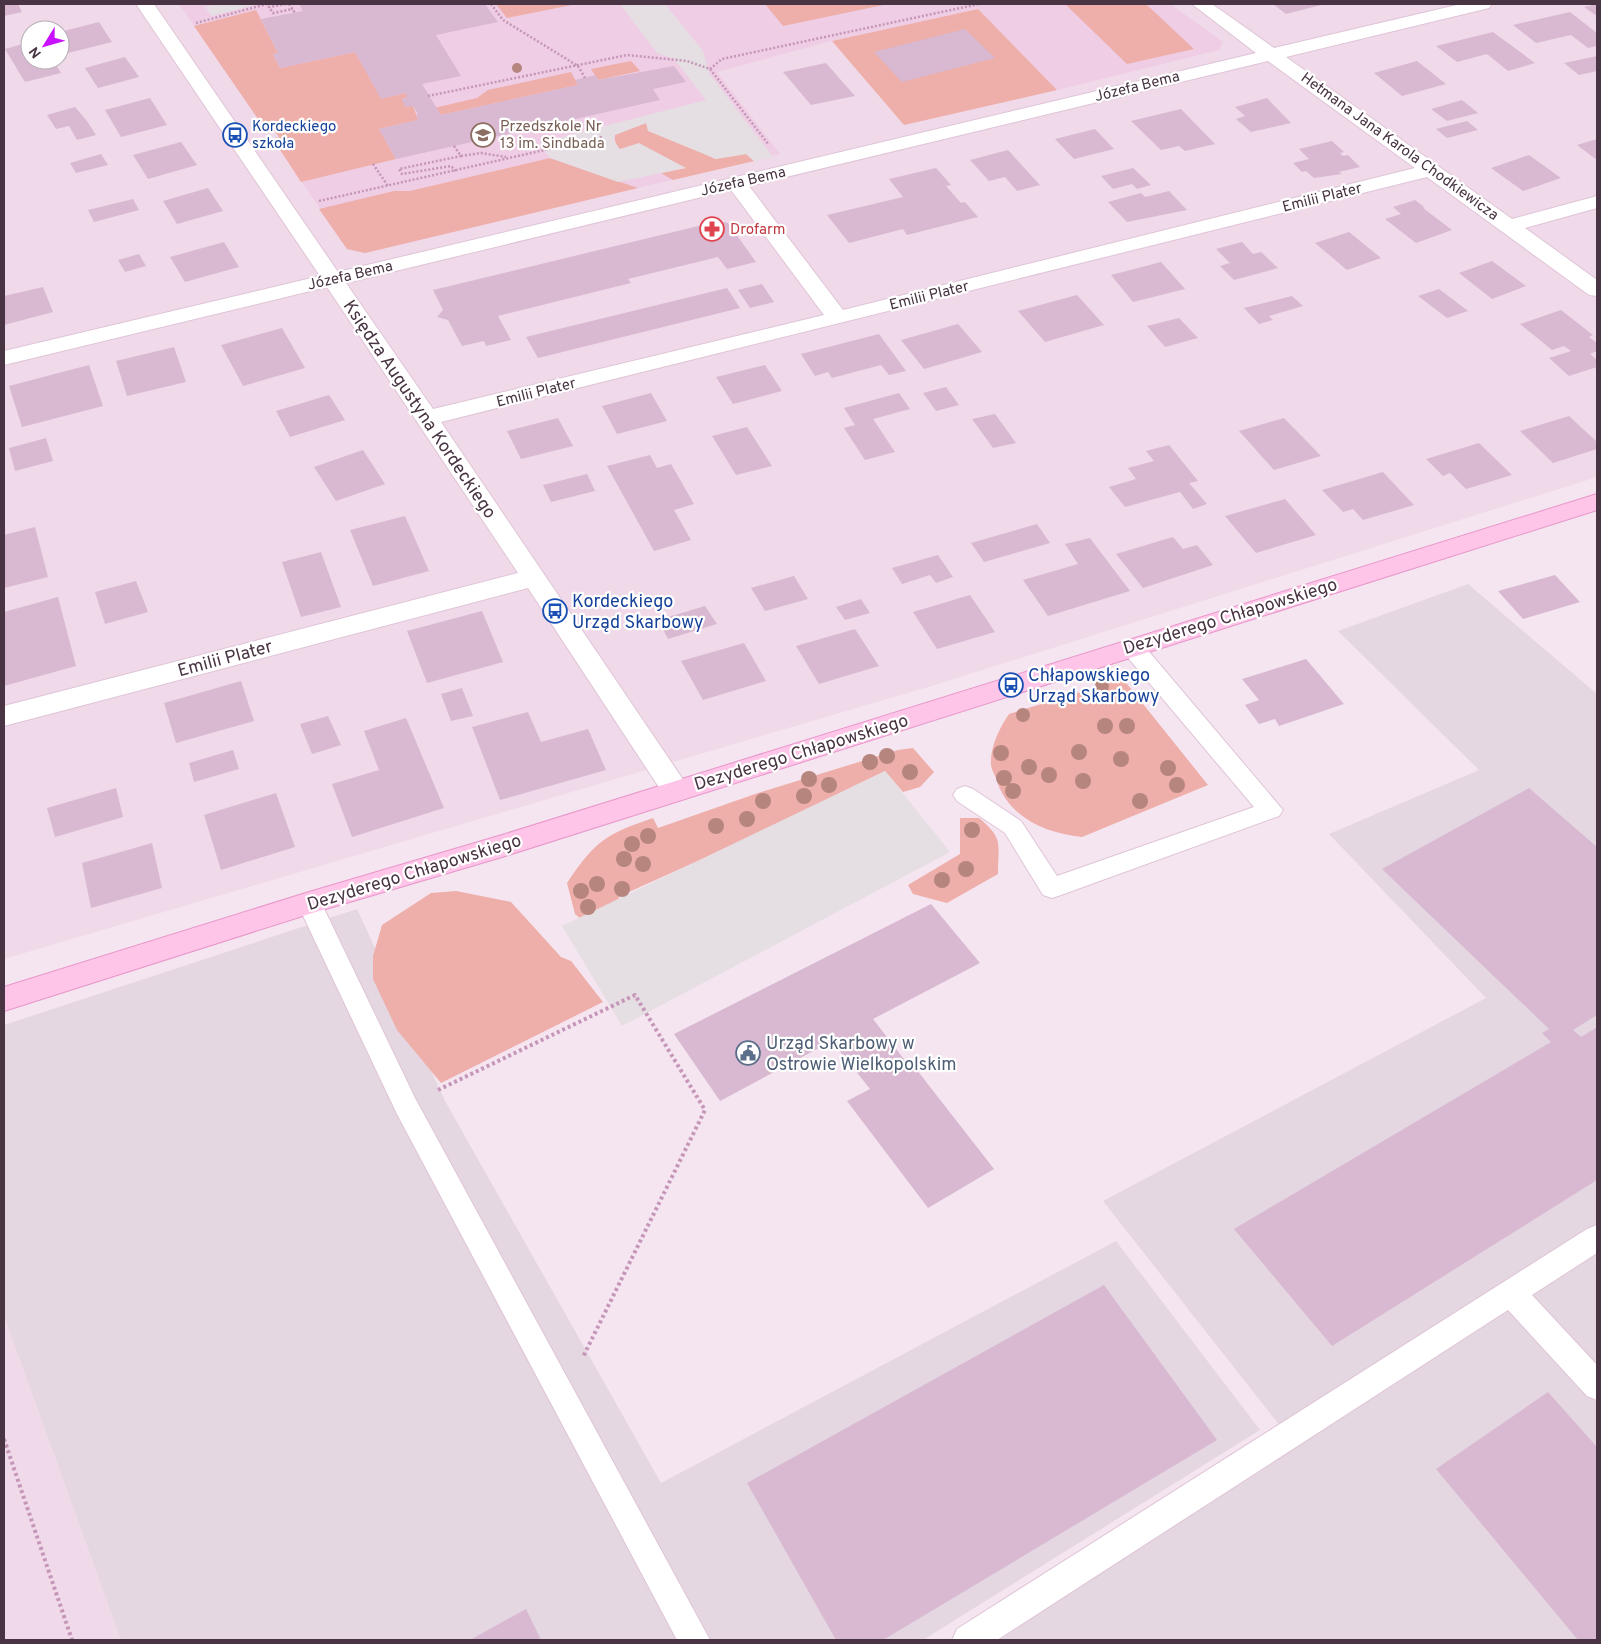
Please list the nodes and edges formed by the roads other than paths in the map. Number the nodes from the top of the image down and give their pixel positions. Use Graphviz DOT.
graph roads {
  1 [pos="145,4"];
  2 [pos="1201,4"];
  3 [pos="1483,4"];
  4 [pos="1271,54"];
  5 [pos="1431,170"];
  6 [pos="736,183"];
  7 [pos="1597,202"];
  8 [pos="1510,226"];
  9 [pos="331,280"];
  10 [pos="1597,290"];
  11 [pos="838,318"];
  12 [pos="4,358"];
  13 [pos="427,418"];
  14 [pos="1597,502"];
  15 [pos="533,578"];
  16 [pos="1132,647"];
  17 [pos="4,716"];
  18 [pos="676,791"];
  19 [pos="964,795"];
  20 [pos="309,903"];
  21 [pos="4,999"];
  22 [pos="1597,1238"];
  23 [pos="1511,1293"];
  24 [pos="1597,1386"];
  25 [pos="694,1640"];
  26 [pos="968,1640"];
  1 -- 9 [label="street, Księdza Augustyna Kordeckiego"];
  2 -- 4 [label="street, Hetmana Jana Karola Chodkiewicza"];
  3 -- 4 [label="street, Józefa Bema"];
  4 -- 5 [label="street, Hetmana Jana Karola Chodkiewicza"];
  4 -- 6 [label="street, Józefa Bema"];
  5 -- 8 [label="street, Hetmana Jana Karola Chodkiewicza"];
  5 -- 11 [label="street, Emilii Plater"];
  6 -- 9 [label="street, Józefa Bema"];
  6 -- 11 [label="street"];
  7 -- 8 [label="street"];
  8 -- 10 [label="street, Hetmana Jana Karola Chodkiewicza"];
  9 -- 12 [label="street, Józefa Bema"];
  9 -- 13 [label="street, Księdza Augustyna Kordeckiego"];
  11 -- 13 [label="street, Emilii Plater"];
  13 -- 15 [label="street, Księdza Augustyna Kordeckiego"];
  14 -- 16 [label="street, Dezyderego Chłapowskiego"];
  15 -- 17 [label="street, Emilii Plater"];
  15 -- 18 [label="street, Księdza Augustyna Kordeckiego"];
  16 -- 18 [label="street, Dezyderego Chłapowskiego"];
  16 -- 19 [label="lane"];
  18 -- 20 [label="street, Dezyderego Chłapowskiego"];
  20 -- 21 [label="street, Dezyderego Chłapowskiego"];
  20 -- 25 [label="lane"];
  22 -- 23 [label="lane"];
  23 -- 24 [label="lane"];
  23 -- 26 [label="lane"];
}
